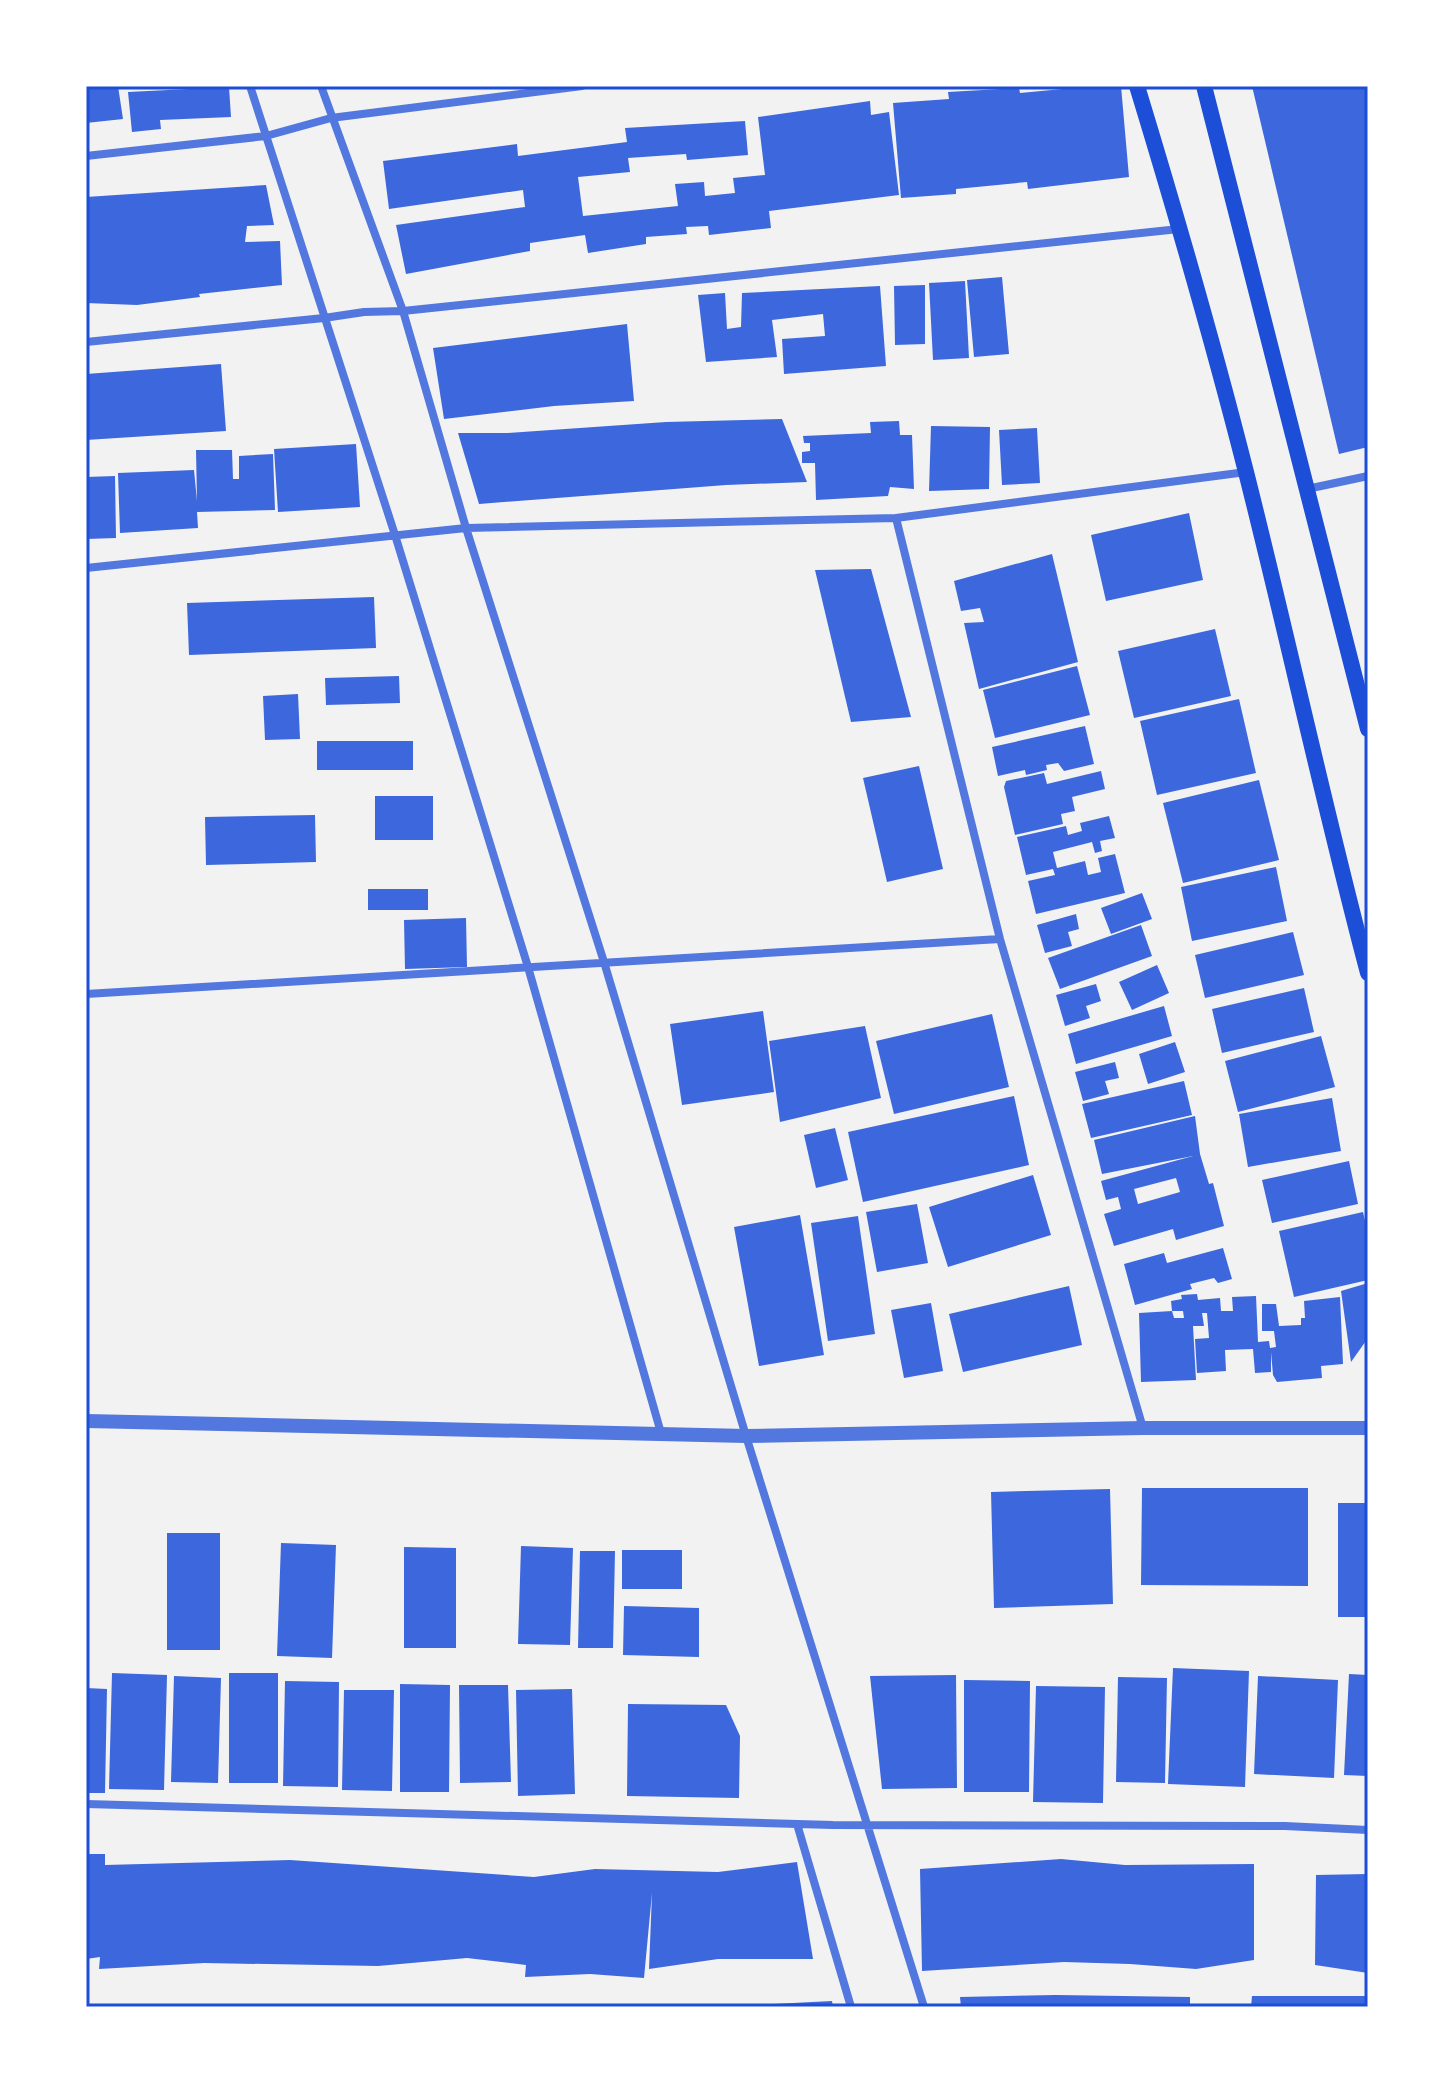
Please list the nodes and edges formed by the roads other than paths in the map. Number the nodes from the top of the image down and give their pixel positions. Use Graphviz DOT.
graph roads {
  1 [pos="250,86"];
  2 [pos="321,86"];
  3 [pos="582,86"];
  4 [pos="1137,86"];
  5 [pos="1204,86"];
  6 [pos="331,118"];
  7 [pos="266,136"];
  8 [pos="86,156"];
  9 [pos="1181,228"];
  10 [pos="403,311"];
  11 [pos="324,318"];
  12 [pos="86,342"];
  13 [pos="1246,472"];
  14 [pos="1368,476"];
  15 [pos="1307,489"];
  16 [pos="896,518"];
  17 [pos="466,528"];
  18 [pos="395,535"];
  19 [pos="86,568"];
  20 [pos="1368,729"];
  21 [pos="1000,939"];
  22 [pos="604,962"];
  23 [pos="528,967"];
  24 [pos="1368,973"];
  25 [pos="86,994"];
  26 [pos="86,1421"];
  27 [pos="1143,1428"];
  28 [pos="1368,1428"];
  29 [pos="661,1433"];
  30 [pos="746,1436"];
  31 [pos="86,1804"];
  32 [pos="797,1824"];
  33 [pos="866,1825"];
  34 [pos="1368,1830"];
  35 [pos="851,2007"];
  36 [pos="924,2007"];
  1 -- 7 [label="street"];
  2 -- 6 [label="street"];
  3 -- 6 [label="street"];
  4 -- 9 [label="main road"];
  5 -- 15 [label="main road"];
  6 -- 7 [label="street"];
  6 -- 10 [label="street"];
  7 -- 8 [label="street"];
  7 -- 11 [label="street"];
  9 -- 10 [label="street"];
  9 -- 13 [label="main road"];
  10 -- 11 [label="street"];
  10 -- 17 [label="street"];
  11 -- 12 [label="street"];
  11 -- 18 [label="street"];
  13 -- 16 [label="street"];
  13 -- 24 [label="main road"];
  14 -- 15 [label="street"];
  15 -- 20 [label="main road"];
  16 -- 17 [label="street"];
  16 -- 21 [label="street"];
  17 -- 18 [label="street"];
  17 -- 22 [label="street"];
  18 -- 19 [label="street"];
  18 -- 23 [label="street"];
  21 -- 22 [label="street"];
  21 -- 27 [label="street"];
  22 -- 23 [label="street"];
  22 -- 30 [label="street"];
  23 -- 25 [label="street"];
  23 -- 29 [label="street"];
  26 -- 29 [label="street"];
  27 -- 28 [label="street"];
  27 -- 30 [label="street"];
  29 -- 30 [label="street"];
  30 -- 33 [label="street"];
  31 -- 32 [label="street"];
  32 -- 33 [label="street"];
  32 -- 35 [label="street"];
  33 -- 34 [label="street"];
  33 -- 36 [label="street"];
}
